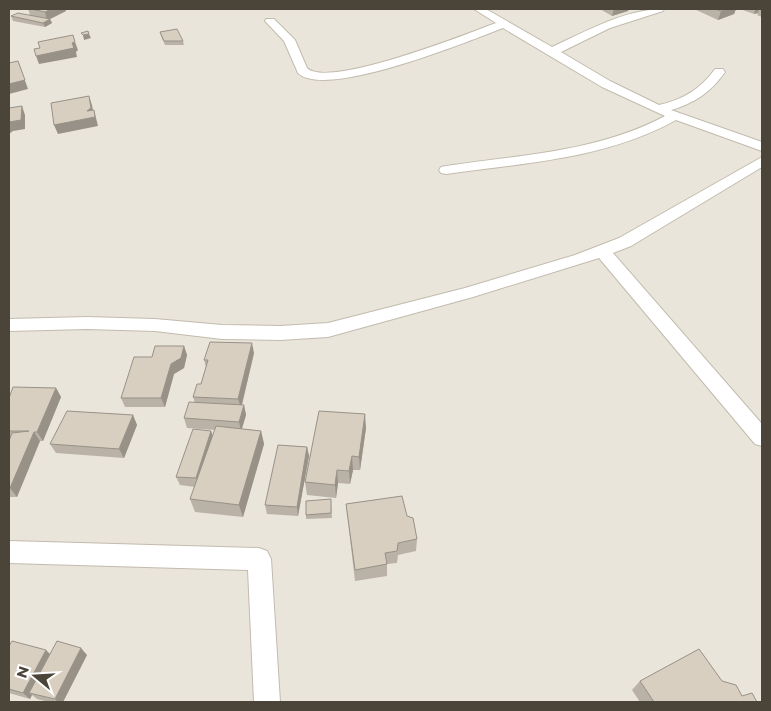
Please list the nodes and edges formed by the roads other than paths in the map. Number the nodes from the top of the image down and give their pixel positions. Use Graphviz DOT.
graph roads {
  1 [pos="479,9"];
  2 [pos="659,9"];
  3 [pos="270,21"];
  4 [pos="504,24"];
  5 [pos="552,52"];
  6 [pos="719,72"];
  7 [pos="657,109"];
  8 [pos="673,116"];
  9 [pos="762,148"];
  10 [pos="762,161"];
  11 [pos="446,170"];
  12 [pos="602,251"];
  13 [pos="9,325"];
  14 [pos="762,438"];
  15 [pos="9,552"];
  16 [pos="267,702"];
  1 -- 4 [label="street"];
  2 -- 5 [label="street"];
  3 -- 4 [label="street"];
  4 -- 5 [label="street"];
  5 -- 7 [label="street"];
  6 -- 7 [label="street"];
  7 -- 8 [label="street"];
  8 -- 9 [label="street"];
  8 -- 11 [label="street"];
  10 -- 12 [label="street"];
  12 -- 13 [label="street"];
  12 -- 14 [label="street"];
  15 -- 16 [label="street"];
}
